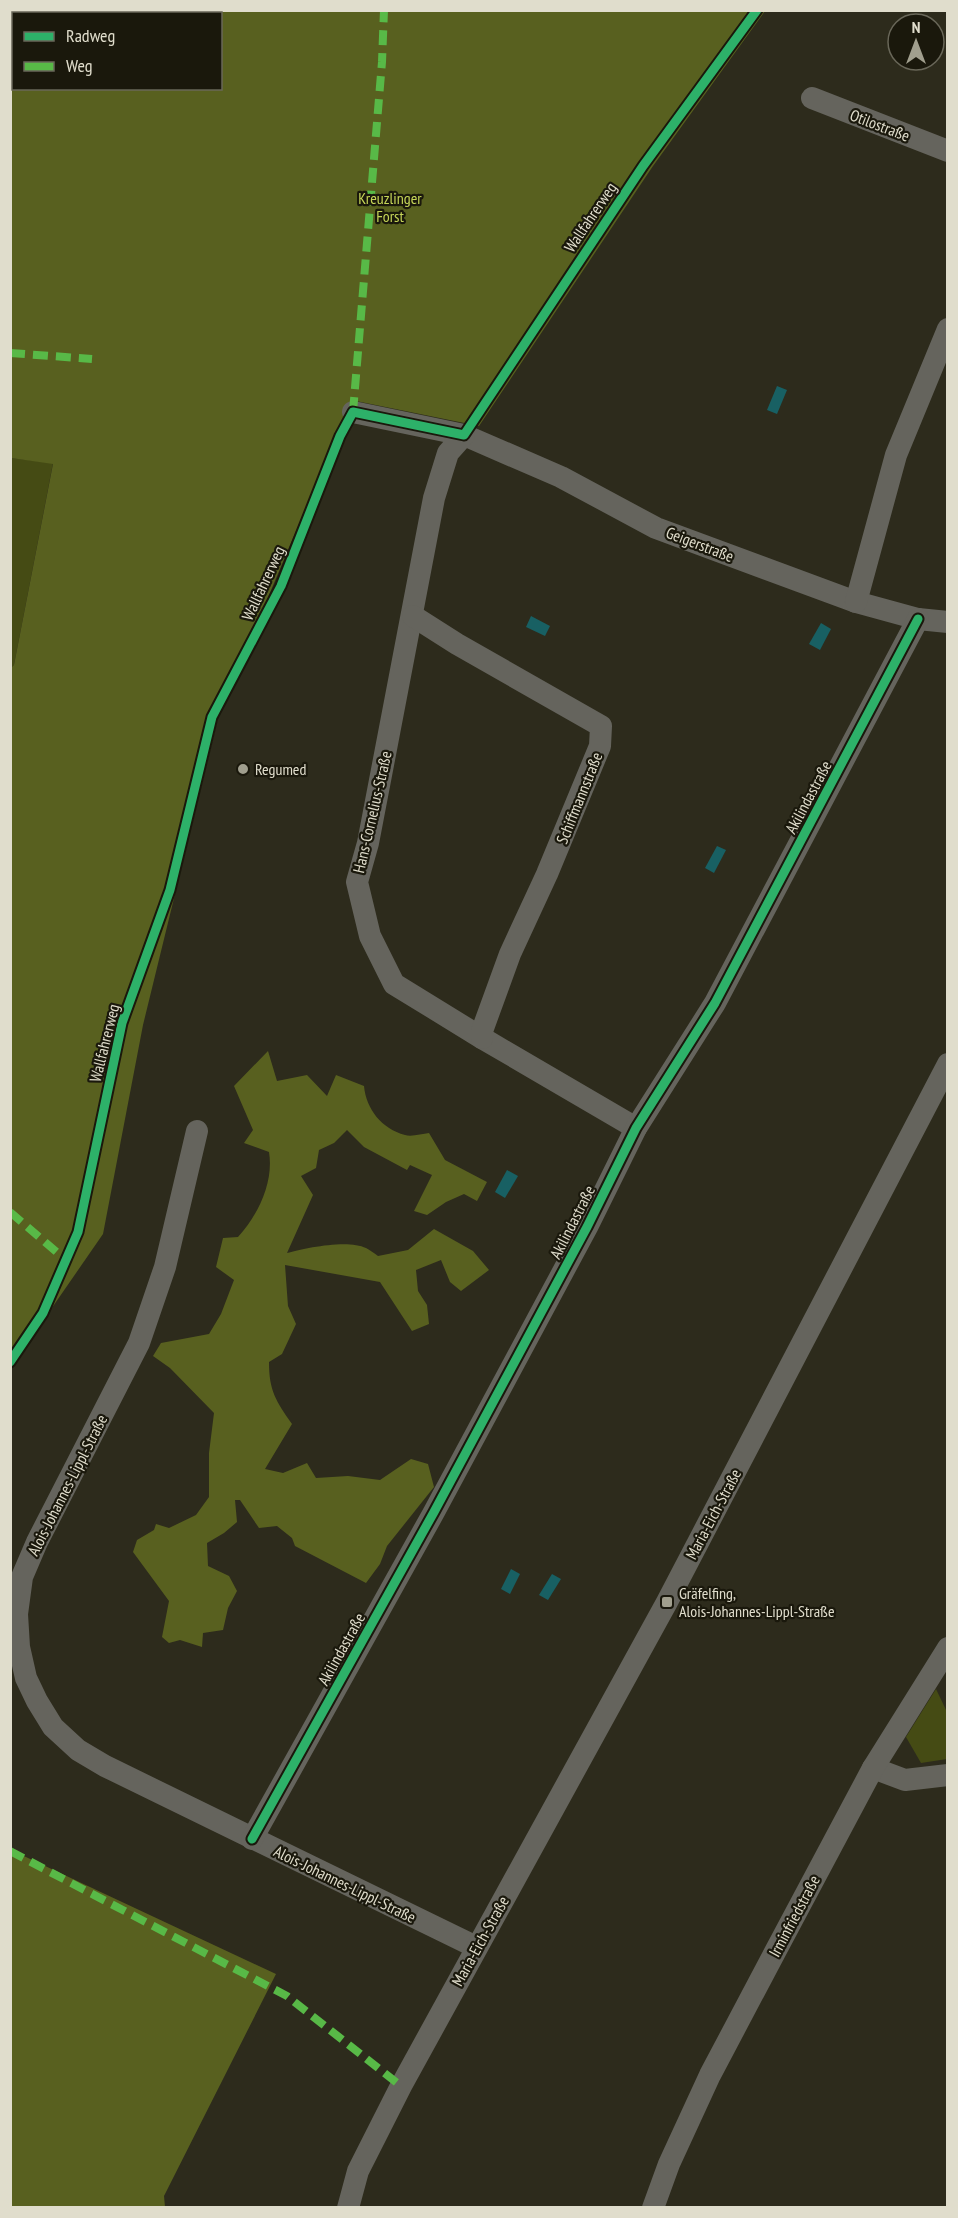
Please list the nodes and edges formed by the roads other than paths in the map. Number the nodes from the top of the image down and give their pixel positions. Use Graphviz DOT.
graph roads {
  1 [pos="812,98"];
  2 [pos="948,151"];
  3 [pos="948,329"];
  4 [pos="353,412"];
  5 [pos="464,435"];
  6 [pos="856,602"];
  7 [pos="413,616"];
  8 [pos="918,619"];
  9 [pos="948,622"];
  10 [pos="482,1038"];
  11 [pos="948,1064"];
  12 [pos="636,1128"];
  13 [pos="197,1131"];
  14 [pos="948,1648"];
  15 [pos="873,1768"];
  16 [pos="948,1775"];
  17 [pos="252,1839"];
  18 [pos="476,1947"];
  19 [pos="656,2201"];
  20 [pos="348,2208"];
  1 -- 2 [label="street, Otilostraße"];
  3 -- 6 [label="street"];
  4 -- 5 [label="street"];
  5 -- 6 [label="street, Geigerstraße"];
  5 -- 7 [label="street, Hans-Cornelius-Straße"];
  6 -- 8 [label="street, Geigerstraße"];
  7 -- 10 [label="street, Hans-Cornelius-Straße"];
  7 -- 10 [label="street, Schiffmannstraße"];
  8 -- 9 [label="street, Geigerstraße"];
  8 -- 12 [label="street, Akilindastraße"];
  10 -- 12 [label="street, Hans-Cornelius-Straße"];
  11 -- 18 [label="street, Maria-Eich-Straße"];
  12 -- 17 [label="street, Akilindastraße"];
  13 -- 17 [label="street, Alois-Johannes-Lippl-Straße"];
  14 -- 15 [label="street, Irminfriedstraße"];
  15 -- 16 [label="street"];
  15 -- 19 [label="street, Irminfriedstraße"];
  17 -- 18 [label="street, Alois-Johannes-Lippl-Straße"];
  18 -- 20 [label="street, Maria-Eich-Straße"];
}
